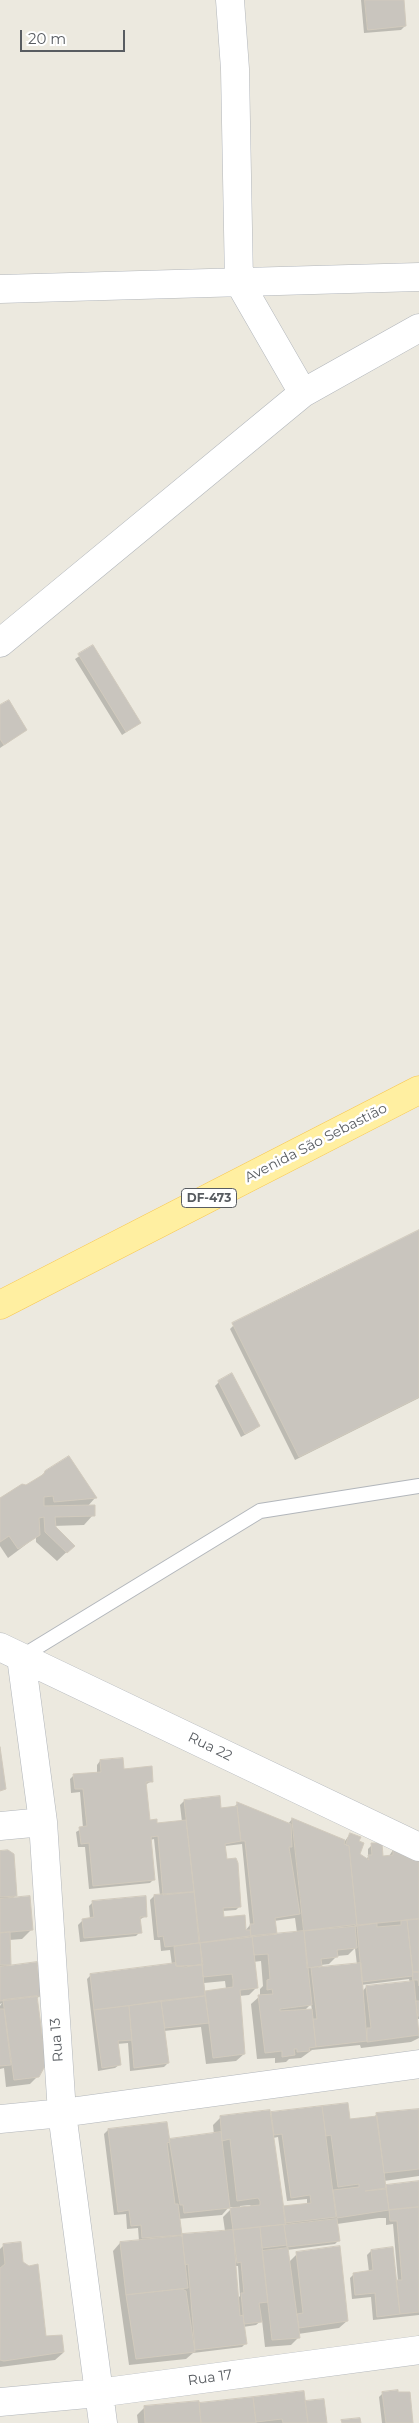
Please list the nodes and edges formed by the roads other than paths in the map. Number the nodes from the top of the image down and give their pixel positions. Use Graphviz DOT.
graph roads {
  1 [pos="230,0"];
  2 [pos="419,277"];
  3 [pos="239,282"];
  4 [pos="0,289"];
  5 [pos="419,328"];
  6 [pos="303,393"];
  7 [pos="0,643"];
  8 [pos="419,1090"];
  9 [pos="0,1305"];
  10 [pos="419,1486"];
  11 [pos="10,1652"];
  12 [pos="43,1822"];
  13 [pos="0,1826"];
  14 [pos="419,1847"];
  15 [pos="419,2064"];
  16 [pos="62,2114"];
  17 [pos="0,2119"];
  18 [pos="419,2350"];
  19 [pos="98,2393"];
  20 [pos="0,2402"];
  21 [pos="103,2423"];
  1 -- 3 [label="street"];
  2 -- 3 [label="street"];
  3 -- 4 [label="street"];
  3 -- 6 [label="street"];
  5 -- 6 [label="street"];
  6 -- 7 [label="street"];
  8 -- 9 [label="main road, Avenida São Sebastião / DF-473"];
  10 -- 11 [label="lane"];
  11 -- 12 [label="street, Rua 13"];
  11 -- 14 [label="street, Rua 22"];
  12 -- 13 [label="street"];
  12 -- 16 [label="street, Rua 13"];
  15 -- 16 [label="street"];
  16 -- 17 [label="street"];
  16 -- 19 [label="street, Rua 13"];
  18 -- 19 [label="street, Rua 17"];
  19 -- 20 [label="street, Rua 17"];
  19 -- 21 [label="street, Rua 13"];
}
